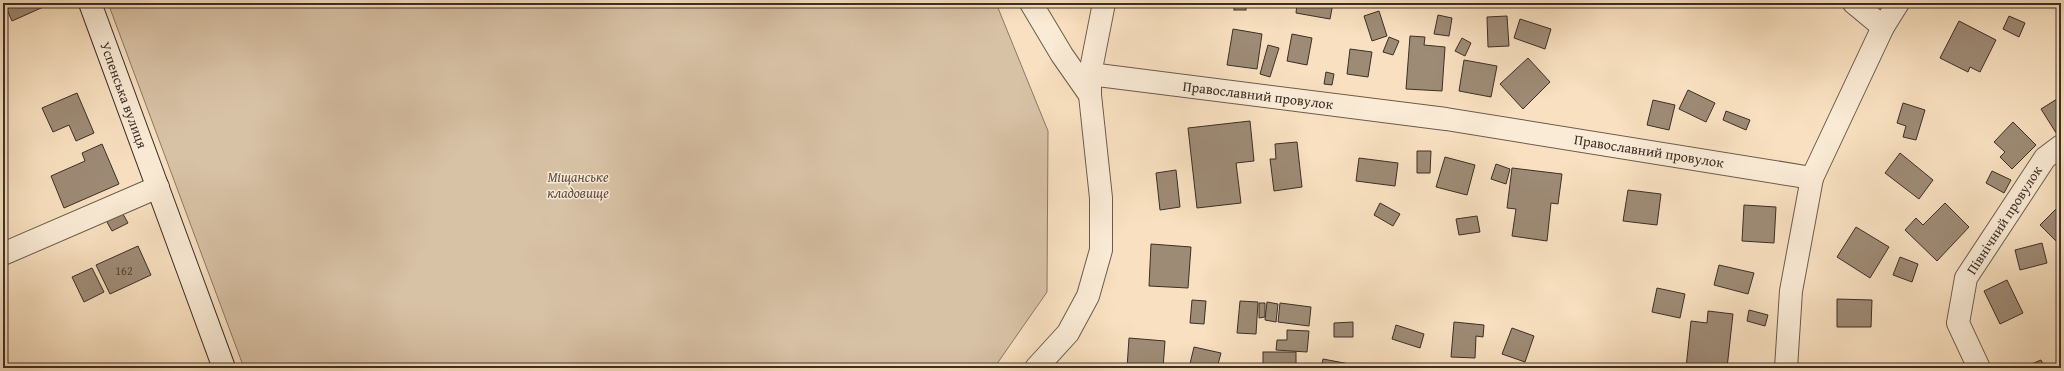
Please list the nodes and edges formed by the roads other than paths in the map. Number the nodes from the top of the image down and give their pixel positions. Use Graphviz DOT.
graph roads {
  1 [pos="90,3"];
  2 [pos="1031,3"];
  3 [pos="1104,3"];
  4 [pos="1854,3"];
  5 [pos="1898,3"];
  6 [pos="1883,27"];
  7 [pos="1090,85"];
  8 [pos="2061,146"];
  9 [pos="1812,178"];
  10 [pos="158,187"];
  11 [pos="3,254"];
  12 [pos="224,368"];
  13 [pos="1036,368"];
  14 [pos="1786,368"];
  15 [pos="1979,368"];
  1 -- 10 [label="street, Успенська вулиця"];
  2 -- 7 [label="street"];
  3 -- 7 [label="street"];
  4 -- 6 [label="street"];
  5 -- 6 [label="street"];
  6 -- 9 [label="street"];
  7 -- 9 [label="street, Православний провулок"];
  7 -- 13 [label="street"];
  8 -- 15 [label="street, Північний провулок"];
  9 -- 14 [label="street"];
  10 -- 11 [label="street"];
  10 -- 12 [label="street, Успенська вулиця"];
}
